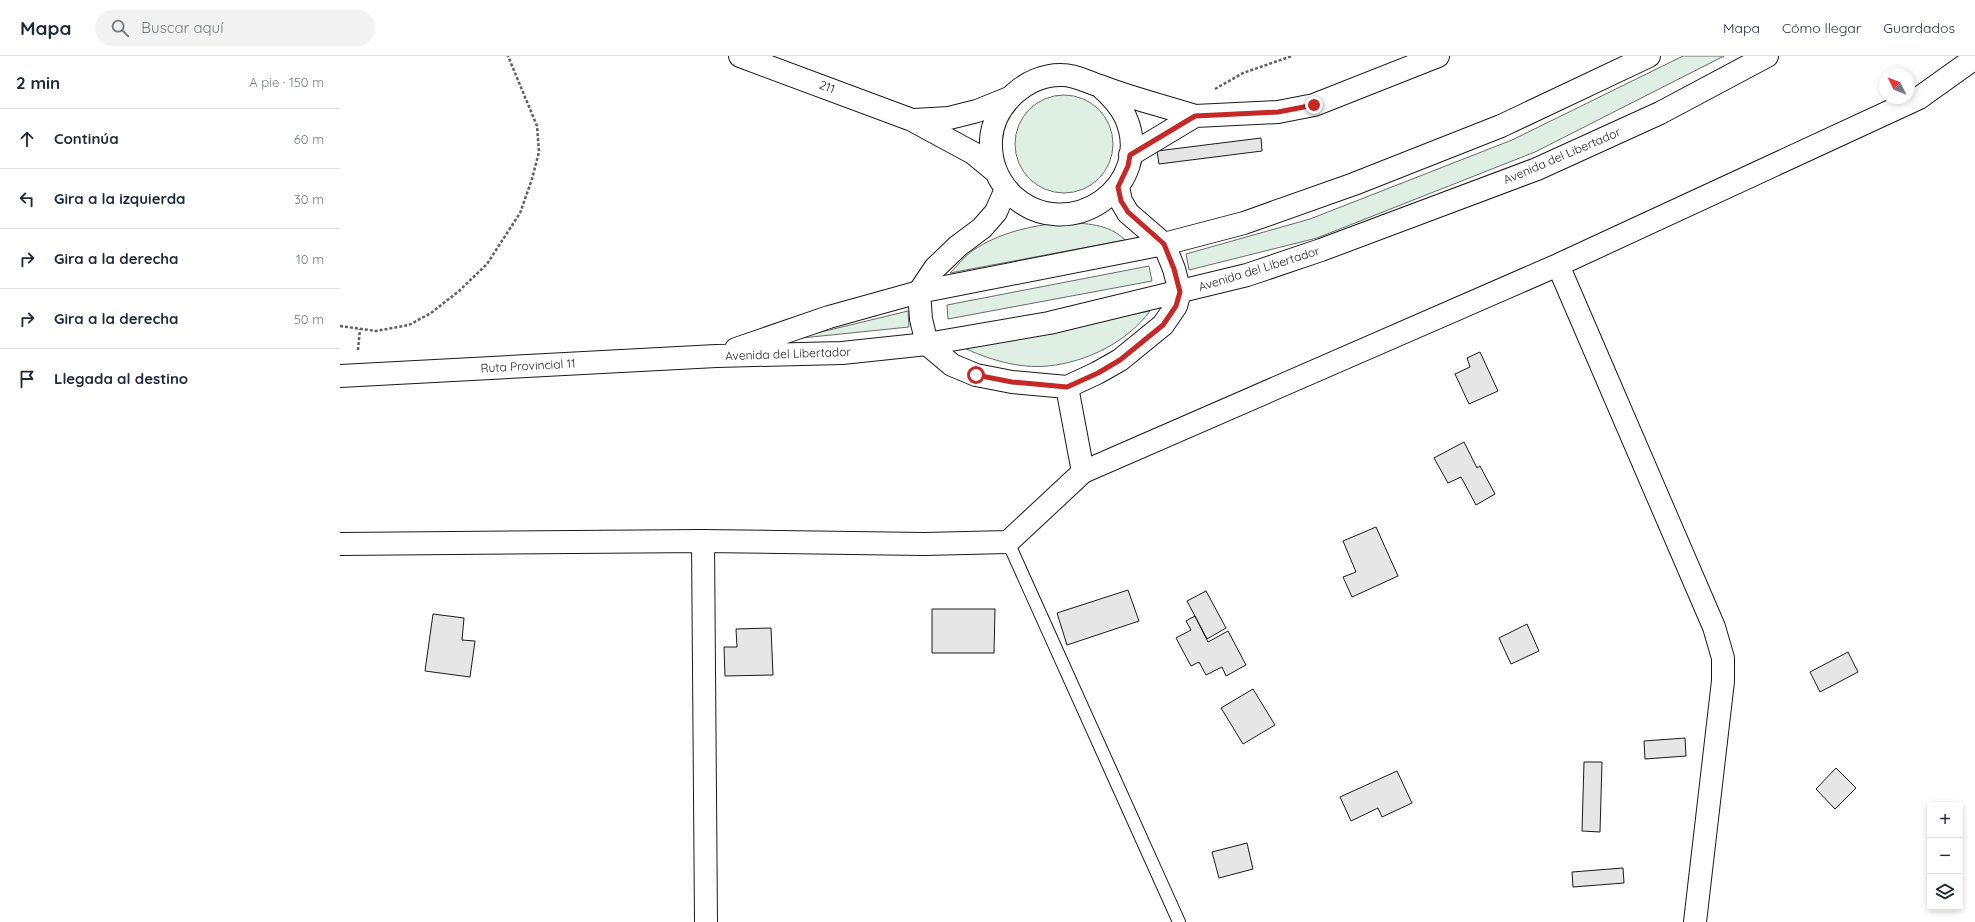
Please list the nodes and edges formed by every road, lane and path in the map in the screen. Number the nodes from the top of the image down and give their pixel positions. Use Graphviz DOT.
graph roads {
  1 [pos="508,56"];
  2 [pos="740,56"];
  3 [pos="1292,56"];
  4 [pos="1438,56"];
  5 [pos="1649,56"];
  6 [pos="1767,56"];
  7 [pos="1975,58"];
  8 [pos="1950,66"];
  9 [pos="1100,86"];
  10 [pos="1212,92"];
  11 [pos="1009,98"];
  12 [pos="1195,116"];
  13 [pos="912,120"];
  14 [pos="1130,155"];
  15 [pos="1001,181"];
  16 [pos="1118,187"];
  17 [pos="1164,244"];
  18 [pos="1558,265"];
  19 [pos="920,292"];
  20 [pos="1180,292"];
  21 [pos="340,326"];
  22 [pos="927,344"];
  23 [pos="716,356"];
  24 [pos="340,376"];
  25 [pos="1067,387"];
  26 [pos="1083,472"];
  27 [pos="703,541"];
  28 [pos="1008,542"];
  29 [pos="340,544"];
  30 [pos="706,922"];
  31 [pos="1179,922"];
  32 [pos="1695,922"];
  1 -- 21 [label="path"];
  2 -- 13 [label="street, 211"];
  3 -- 10 [label="path"];
  4 -- 12 [label="street"];
  5 -- 17 [label="street, Avenida del Libertador"];
  6 -- 20 [label="street, Avenida del Libertador"];
  7 -- 8 [label="street"];
  8 -- 18 [label="street"];
  9 -- 11 [label="street"];
  9 -- 12 [label="street"];
  9 -- 14 [label="street"];
  11 -- 13 [label="street, 211"];
  11 -- 15 [label="street"];
  12 -- 14 [label="street"];
  13 -- 15 [label="street, 211"];
  14 -- 16 [label="street"];
  15 -- 16 [label="street"];
  15 -- 19 [label="street"];
  16 -- 17 [label="street"];
  17 -- 19 [label="street, Avenida del Libertador"];
  17 -- 20 [label="street"];
  18 -- 26 [label="street"];
  18 -- 32 [label="street"];
  19 -- 22 [label="street"];
  19 -- 23 [label="street, Avenida del Libertador"];
  20 -- 22 [label="street, Avenida del Libertador"];
  20 -- 25 [label="street"];
  22 -- 23 [label="street, Avenida del Libertador"];
  22 -- 25 [label="street"];
  23 -- 24 [label="street, Ruta Provincial 11"];
  25 -- 26 [label="street"];
  26 -- 28 [label="street"];
  27 -- 28 [label="street"];
  27 -- 29 [label="street"];
  27 -- 30 [label="street"];
  28 -- 31 [label="lane"];
}
